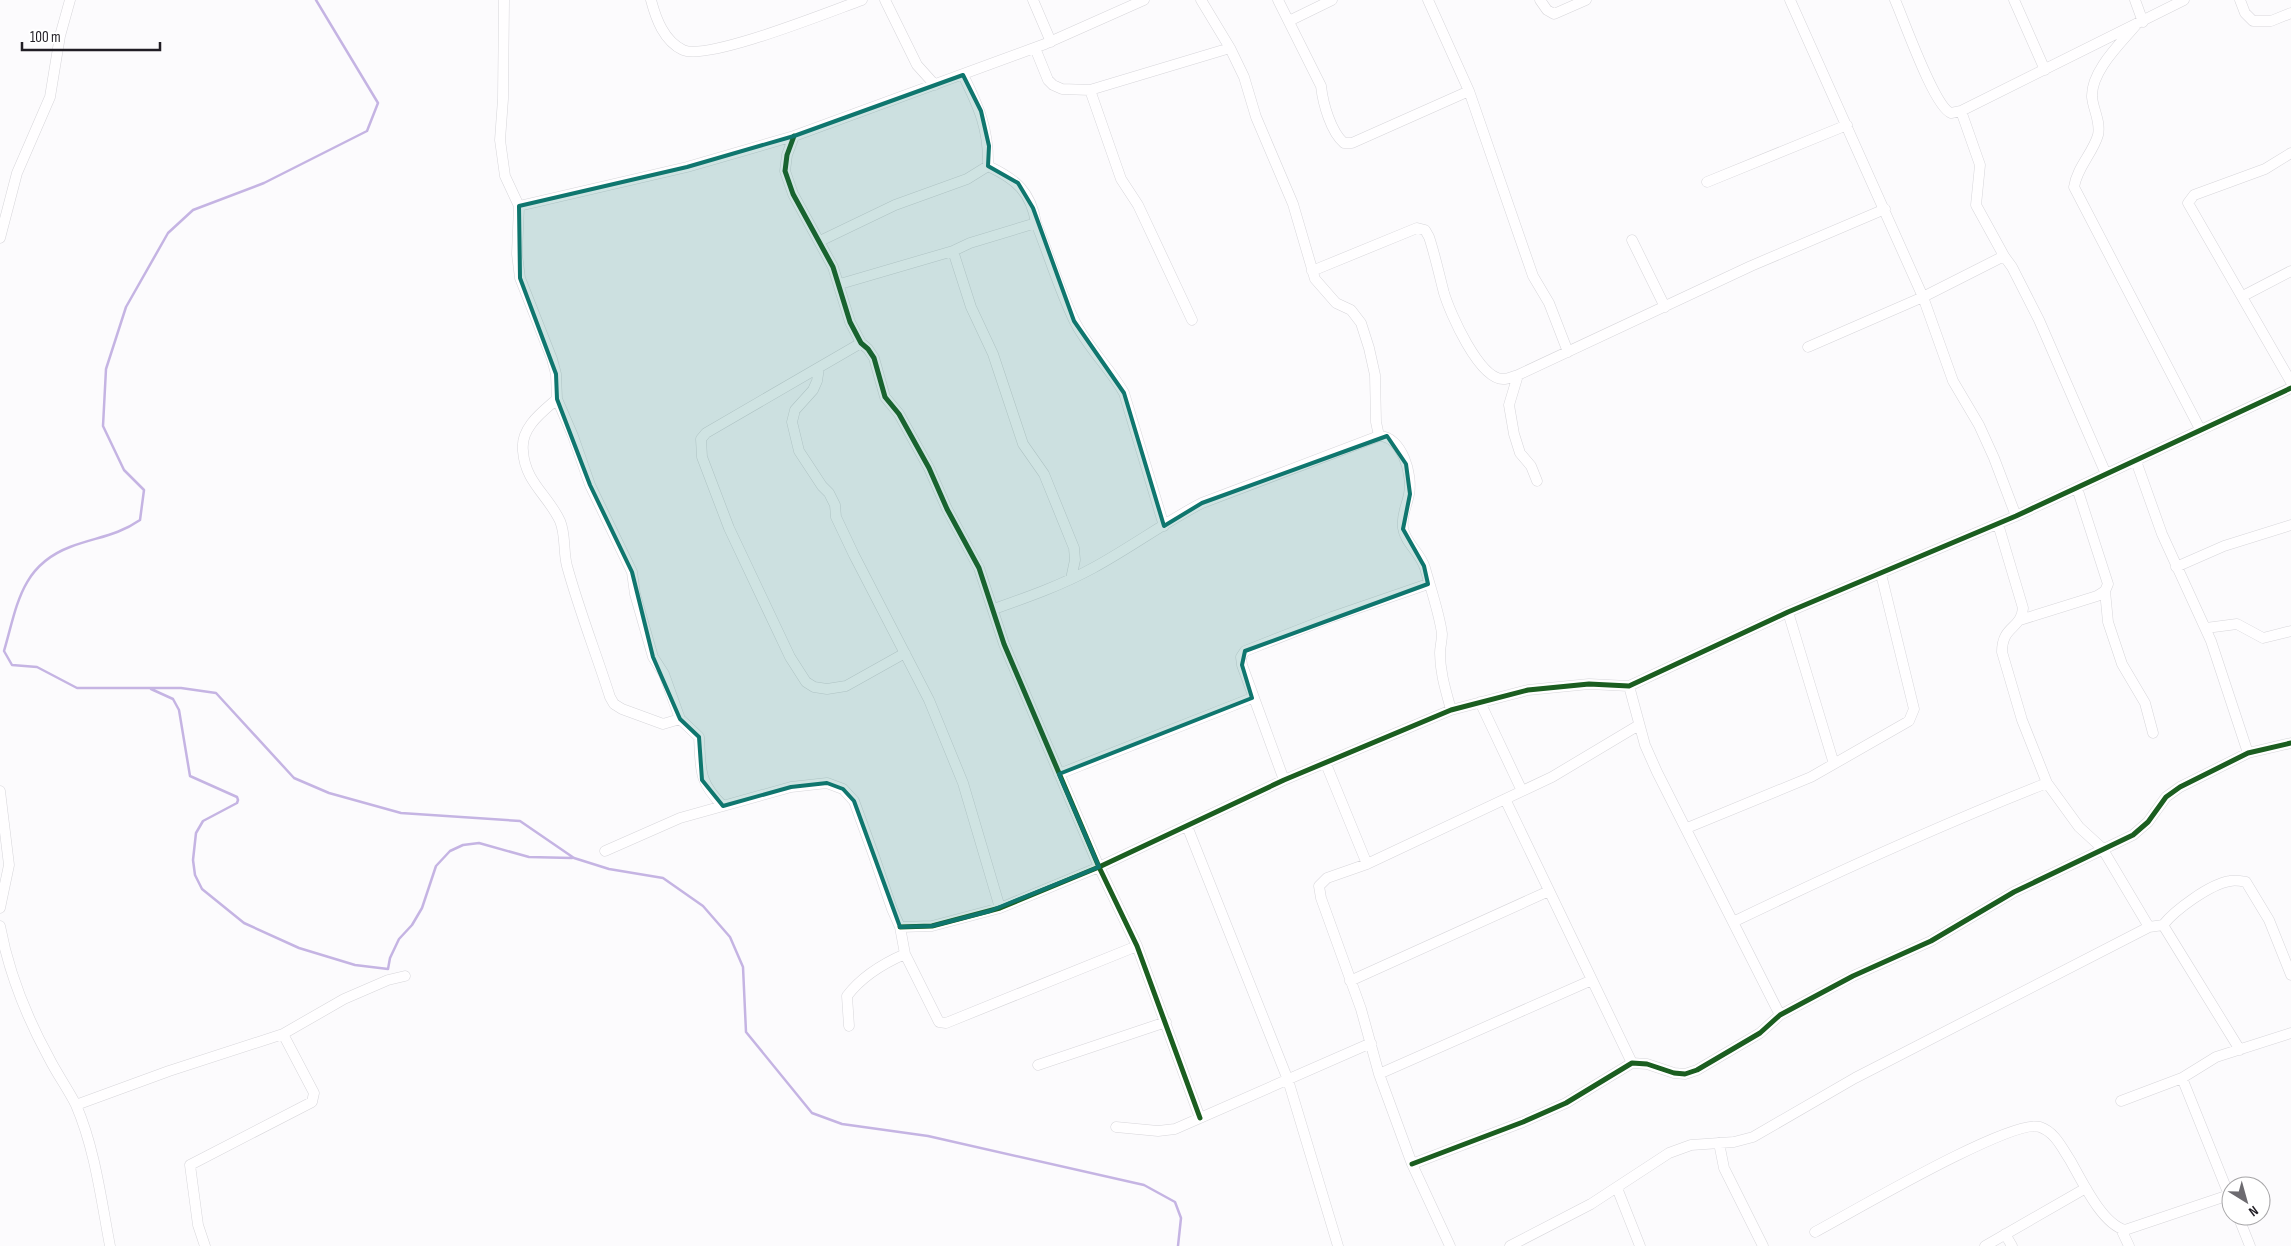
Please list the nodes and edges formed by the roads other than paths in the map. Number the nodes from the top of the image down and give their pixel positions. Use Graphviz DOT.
graph roads {
  1 [pos="70,0"];
  2 [pos="504,0"];
  3 [pos="651,0"];
  4 [pos="862,0"];
  5 [pos="885,0"];
  6 [pos="1033,0"];
  7 [pos="1202,0"];
  8 [pos="1278,0"];
  9 [pos="1332,0"];
  10 [pos="1428,0"];
  11 [pos="1540,0"];
  12 [pos="1586,0"];
  13 [pos="1790,0"];
  14 [pos="1895,0"];
  15 [pos="2014,0"];
  16 [pos="2135,0"];
  17 [pos="2184,0"];
  18 [pos="2240,0"];
  19 [pos="1139,1"];
  20 [pos="2291,13"];
  21 [pos="1289,21"];
  22 [pos="2140,24"];
  23 [pos="1051,42"];
  24 [pos="1035,48"];
  25 [pos="1230,48"];
  26 [pos="2045,70"];
  27 [pos="963,75"];
  28 [pos="935,85"];
  29 [pos="1090,90"];
  30 [pos="1469,91"];
  31 [pos="1961,111"];
  32 [pos="1847,126"];
  33 [pos="794,136"];
  34 [pos="2291,153"];
  35 [pos="988,166"];
  36 [pos="1707,182"];
  37 [pos="519,206"];
  38 [pos="1885,209"];
  39 [pos="1036,223"];
  40 [pos="0,238"];
  41 [pos="1632,240"];
  42 [pos="820,241"];
  43 [pos="953,251"];
  44 [pos="2004,256"];
  45 [pos="1312,271"];
  46 [pos="2291,272"];
  47 [pos="840,284"];
  48 [pos="2243,296"];
  49 [pos="1923,297"];
  50 [pos="1665,307"];
  51 [pos="1192,320"];
  52 [pos="861,343"];
  53 [pos="1808,347"];
  54 [pos="1568,352"];
  55 [pos="819,368"];
  56 [pos="1518,375"];
  57 [pos="2291,382"];
  58 [pos="2291,388"];
  59 [pos="557,399"];
  60 [pos="2200,429"];
  61 [pos="1380,436"];
  62 [pos="2136,461"];
  63 [pos="2106,474"];
  64 [pos="1537,481"];
  65 [pos="2077,488"];
  66 [pos="2016,516"];
  67 [pos="1998,524"];
  68 [pos="2291,525"];
  69 [pos="1164,526"];
  70 [pos="2176,567"];
  71 [pos="1881,574"];
  72 [pos="1071,579"];
  73 [pos="1428,584"];
  74 [pos="2105,591"];
  75 [pos="994,610"];
  76 [pos="1788,612"];
  77 [pos="2020,620"];
  78 [pos="2206,628"];
  79 [pos="2291,631"];
  80 [pos="905,653"];
  81 [pos="1628,686"];
  82 [pos="1252,698"];
  83 [pos="1480,702"];
  84 [pos="1451,710"];
  85 [pos="680,719"];
  86 [pos="1639,725"];
  87 [pos="2152,733"];
  88 [pos="2291,743"];
  89 [pos="2248,752"];
  90 [pos="1326,764"];
  91 [pos="1834,764"];
  92 [pos="1059,774"];
  93 [pos="1284,780"];
  94 [pos="2047,783"];
  95 [pos="0,791"];
  96 [pos="1522,791"];
  97 [pos="1505,798"];
  98 [pos="723,806"];
  99 [pos="1186,826"];
  100 [pos="1687,828"];
  101 [pos="2102,848"];
  102 [pos="605,851"];
  103 [pos="1368,864"];
  104 [pos="1099,867"];
  105 [pos="1549,891"];
  106 [pos="0,908"];
  107 [pos="1000,908"];
  108 [pos="1733,922"];
  109 [pos="2163,925"];
  110 [pos="0,926"];
  111 [pos="900,926"];
  112 [pos="2149,927"];
  113 [pos="1137,946"];
  114 [pos="905,954"];
  115 [pos="2291,974"];
  116 [pos="405,976"];
  117 [pos="1350,980"];
  118 [pos="1592,980"];
  119 [pos="1780,1015"];
  120 [pos="1166,1022"];
  121 [pos="849,1026"];
  122 [pos="2291,1033"];
  123 [pos="283,1034"];
  124 [pos="1371,1043"];
  125 [pos="2240,1050"];
  126 [pos="1632,1063"];
  127 [pos="1038,1065"];
  128 [pos="1379,1074"];
  129 [pos="2182,1078"];
  130 [pos="1288,1080"];
  131 [pos="2121,1101"];
  132 [pos="76,1105"];
  133 [pos="1200,1118"];
  134 [pos="1116,1127"];
  135 [pos="1719,1143"];
  136 [pos="1412,1164"];
  137 [pos="2222,1176"];
  138 [pos="1617,1188"];
  139 [pos="2086,1188"];
  140 [pos="2221,1200"];
  141 [pos="2242,1226"];
  142 [pos="2121,1229"];
  143 [pos="1815,1232"];
  144 [pos="2005,1234"];
  145 [pos="110,1246"];
  146 [pos="205,1246"];
  147 [pos="1338,1246"];
  148 [pos="1450,1246"];
  149 [pos="1510,1246"];
  150 [pos="1640,1246"];
  151 [pos="1763,1246"];
  152 [pos="1985,1246"];
  153 [pos="2012,1246"];
  154 [pos="2129,1246"];
  155 [pos="2250,1246"];
  1 -- 40 [label="street"];
  2 -- 37 [label="street"];
  3 -- 4 [label="street"];
  5 -- 28 [label="street"];
  6 -- 23 [label="street"];
  7 -- 25 [label="street"];
  8 -- 21 [label="street"];
  9 -- 21 [label="street"];
  10 -- 30 [label="street"];
  11 -- 12 [label="street"];
  13 -- 32 [label="street"];
  14 -- 31 [label="street"];
  15 -- 26 [label="street"];
  16 -- 22 [label="street"];
  17 -- 22 [label="street"];
  18 -- 20 [label="street"];
  19 -- 23 [label="street"];
  21 -- 30 [label="street"];
  22 -- 26 [label="street"];
  22 -- 60 [label="street"];
  23 -- 24 [label="street"];
  24 -- 27 [label="street"];
  24 -- 29 [label="street"];
  25 -- 29 [label="street"];
  25 -- 45 [label="street"];
  26 -- 31 [label="street"];
  27 -- 28 [label="street"];
  27 -- 35 [label="street"];
  28 -- 33 [label="street"];
  29 -- 51 [label="street"];
  30 -- 54 [label="street"];
  31 -- 44 [label="street"];
  32 -- 36 [label="street"];
  32 -- 38 [label="street"];
  33 -- 37 [label="street"];
  33 -- 42 [label="street"];
  34 -- 48 [label="street"];
  35 -- 39 [label="street"];
  35 -- 42 [label="street"];
  37 -- 59 [label="street"];
  38 -- 49 [label="street"];
  38 -- 50 [label="street"];
  39 -- 43 [label="street"];
  39 -- 69 [label="street"];
  41 -- 50 [label="street"];
  42 -- 47 [label="street"];
  43 -- 47 [label="street"];
  43 -- 72 [label="street"];
  44 -- 49 [label="street"];
  44 -- 63 [label="street"];
  45 -- 56 [label="street"];
  45 -- 61 [label="street"];
  46 -- 48 [label="street"];
  47 -- 52 [label="street"];
  48 -- 57 [label="street"];
  49 -- 53 [label="street"];
  49 -- 66 [label="street"];
  50 -- 54 [label="street"];
  52 -- 55 [label="street"];
  52 -- 75 [label="street"];
  54 -- 56 [label="street"];
  55 -- 80 [label="street"];
  55 -- 80 [label="street"];
  56 -- 64 [label="street"];
  58 -- 60 [label="street"];
  59 -- 85 [label="street"];
  59 -- 85 [label="street"];
  60 -- 62 [label="street"];
  61 -- 69 [label="street"];
  61 -- 73 [label="street"];
  62 -- 63 [label="street"];
  62 -- 70 [label="street"];
  63 -- 65 [label="street"];
  65 -- 66 [label="street"];
  65 -- 74 [label="street"];
  66 -- 67 [label="street"];
  67 -- 71 [label="street"];
  67 -- 77 [label="street"];
  68 -- 70 [label="street"];
  69 -- 72 [label="street"];
  70 -- 78 [label="street"];
  71 -- 76 [label="street"];
  71 -- 91 [label="street"];
  72 -- 75 [label="street"];
  73 -- 82 [label="street"];
  73 -- 84 [label="street"];
  74 -- 77 [label="street"];
  74 -- 87 [label="street"];
  75 -- 92 [label="street"];
  76 -- 81 [label="street"];
  76 -- 91 [label="street"];
  77 -- 94 [label="street"];
  78 -- 79 [label="street"];
  78 -- 89 [label="street"];
  80 -- 107 [label="street"];
  81 -- 83 [label="street"];
  81 -- 86 [label="street"];
  82 -- 92 [label="street"];
  82 -- 93 [label="street"];
  83 -- 84 [label="street"];
  83 -- 96 [label="street"];
  84 -- 90 [label="street"];
  85 -- 98 [label="street"];
  86 -- 96 [label="street"];
  86 -- 100 [label="street"];
  88 -- 89 [label="street"];
  89 -- 101 [label="street"];
  90 -- 93 [label="street"];
  90 -- 103 [label="street"];
  91 -- 100 [label="street"];
  92 -- 104 [label="street"];
  93 -- 99 [label="street"];
  94 -- 101 [label="street"];
  94 -- 108 [label="street"];
  95 -- 106 [label="street"];
  96 -- 97 [label="street"];
  97 -- 103 [label="street"];
  97 -- 105 [label="street"];
  98 -- 102 [label="street"];
  98 -- 111 [label="street"];
  99 -- 104 [label="street"];
  99 -- 130 [label="street"];
  100 -- 108 [label="street"];
  101 -- 112 [label="street"];
  101 -- 119 [label="street"];
  103 -- 117 [label="street"];
  104 -- 107 [label="street"];
  104 -- 113 [label="street"];
  105 -- 117 [label="street"];
  105 -- 118 [label="street"];
  107 -- 111 [label="street"];
  108 -- 119 [label="street"];
  109 -- 112 [label="street"];
  109 -- 115 [label="street"];
  109 -- 125 [label="street"];
  110 -- 132 [label="street"];
  111 -- 114 [label="street"];
  112 -- 135 [label="street"];
  113 -- 114 [label="street"];
  113 -- 120 [label="street"];
  114 -- 121 [label="street"];
  116 -- 123 [label="street"];
  117 -- 124 [label="street"];
  118 -- 126 [label="street"];
  118 -- 128 [label="street"];
  119 -- 126 [label="street"];
  120 -- 127 [label="street"];
  120 -- 133 [label="street"];
  122 -- 125 [label="street"];
  123 -- 132 [label="street"];
  123 -- 146 [label="street"];
  124 -- 128 [label="street"];
  124 -- 130 [label="street"];
  125 -- 129 [label="street"];
  126 -- 136 [label="street"];
  128 -- 136 [label="street"];
  129 -- 131 [label="street"];
  129 -- 137 [label="street"];
  130 -- 133 [label="street"];
  130 -- 147 [label="street"];
  132 -- 145 [label="street"];
  133 -- 134 [label="street"];
  135 -- 138 [label="street"];
  135 -- 151 [label="street"];
  136 -- 148 [label="street"];
  138 -- 149 [label="street"];
  138 -- 150 [label="street"];
  139 -- 142 [label="street"];
  139 -- 143 [label="street"];
  139 -- 144 [label="street"];
  140 -- 142 [label="street"];
  141 -- 155 [label="street"];
  142 -- 154 [label="street"];
  144 -- 152 [label="street"];
  144 -- 153 [label="street"];
}
